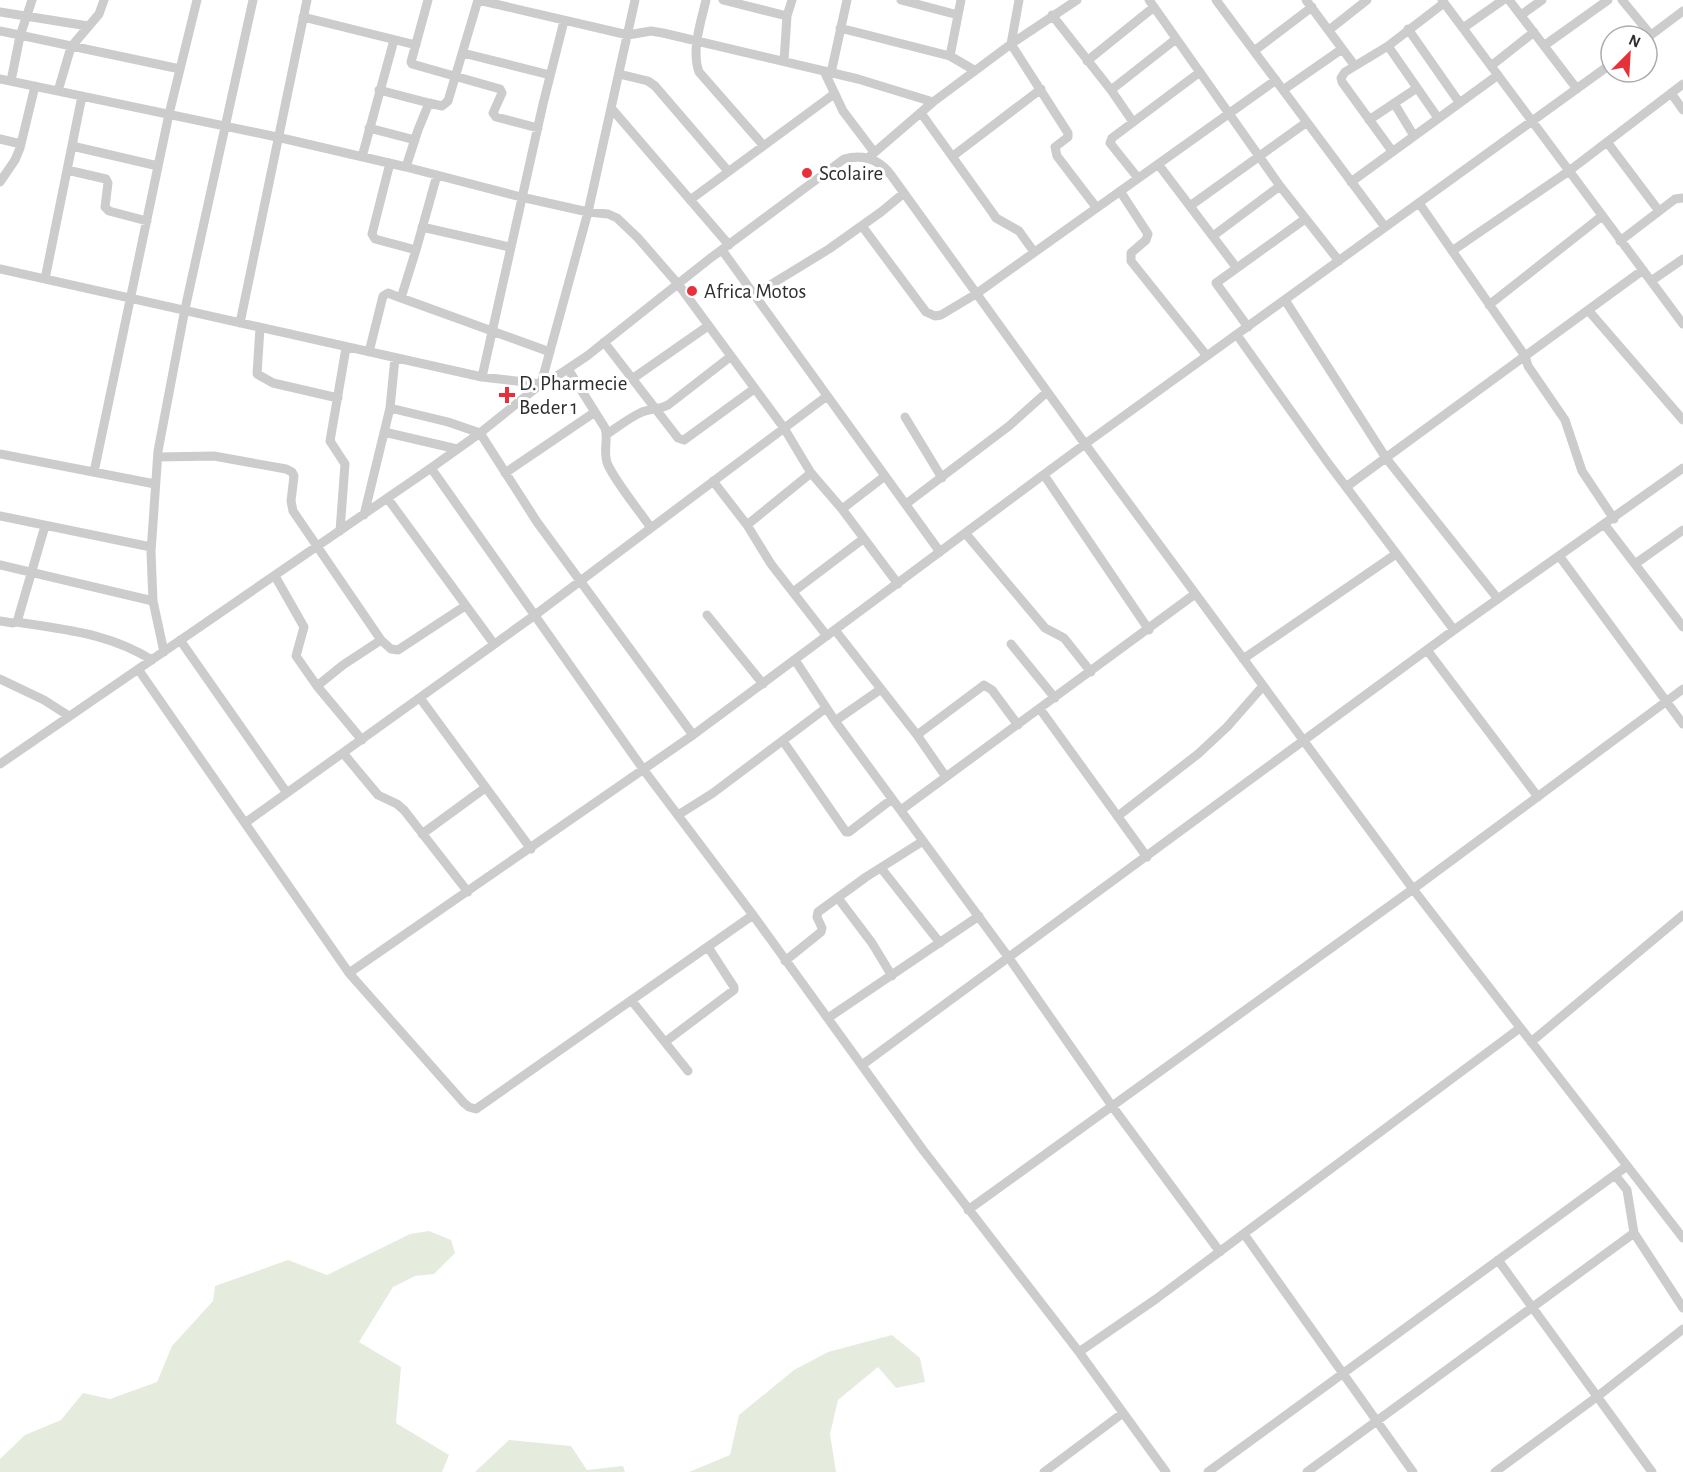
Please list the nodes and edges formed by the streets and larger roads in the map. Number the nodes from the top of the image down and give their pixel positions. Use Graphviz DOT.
graph roads {
  1 [pos="32,0"];
  2 [pos="104,0"];
  3 [pos="197,0"];
  4 [pos="253,0"];
  5 [pos="307,0"];
  6 [pos="428,0"];
  7 [pos="478,0"];
  8 [pos="635,0"];
  9 [pos="706,0"];
  10 [pos="723,0"];
  11 [pos="792,0"];
  12 [pos="847,0"];
  13 [pos="902,0"];
  14 [pos="961,0"];
  15 [pos="1019,0"];
  16 [pos="1077,0"];
  17 [pos="1216,0"];
  18 [pos="1367,0"];
  19 [pos="1503,0"];
  20 [pos="1509,0"];
  21 [pos="1542,0"];
  22 [pos="1608,0"];
  23 [pos="1622,0"];
  24 [pos="1678,0"];
  25 [pos="1443,1"];
  26 [pos="1151,4"];
  27 [pos="1309,4"];
  28 [pos="1683,9"];
  29 [pos="0,12"];
  30 [pos="958,15"];
  31 [pos="1052,15"];
  32 [pos="1521,15"];
  33 [pos="26,16"];
  34 [pos="787,16"];
  35 [pos="303,17"];
  36 [pos="564,21"];
  37 [pos="1640,24"];
  38 [pos="88,26"];
  39 [pos="840,28"];
  40 [pos="1462,28"];
  41 [pos="1659,29"];
  42 [pos="1329,30"];
  43 [pos="1408,30"];
  44 [pos="0,31"];
  45 [pos="1534,32"];
  46 [pos="628,35"];
  47 [pos="20,36"];
  48 [pos="1176,39"];
  49 [pos="394,40"];
  50 [pos="697,41"];
  51 [pos="1011,44"];
  52 [pos="416,45"];
  53 [pos="1545,45"];
  54 [pos="1388,46"];
  55 [pos="71,47"];
  56 [pos="1342,49"];
  57 [pos="1254,51"];
  58 [pos="463,53"];
  59 [pos="950,56"];
  60 [pos="784,61"];
  61 [pos="1087,61"];
  62 [pos="1355,66"];
  63 [pos="1491,66"];
  64 [pos="180,69"];
  65 [pos="974,70"];
  66 [pos="827,72"];
  67 [pos="1200,72"];
  68 [pos="1599,73"];
  69 [pos="619,74"];
  70 [pos="550,75"];
  71 [pos="1498,75"];
  72 [pos="455,77"];
  73 [pos="0,79"];
  74 [pos="11,81"];
  75 [pos="1276,81"];
  76 [pos="1683,84"];
  77 [pos="35,86"];
  78 [pos="1417,88"];
  79 [pos="1041,89"];
  80 [pos="1577,89"];
  81 [pos="379,90"];
  82 [pos="1111,90"];
  83 [pos="1283,90"];
  84 [pos="58,91"];
  85 [pos="1671,93"];
  86 [pos="834,94"];
  87 [pos="82,96"];
  88 [pos="933,102"];
  89 [pos="1459,102"];
  90 [pos="429,103"];
  91 [pos="1394,103"];
  92 [pos="612,109"];
  93 [pos="1683,110"];
  94 [pos="921,113"];
  95 [pos="1229,113"];
  96 [pos="169,114"];
  97 [pos="1437,118"];
  98 [pos="1369,120"];
  99 [pos="1532,121"];
  100 [pos="1133,122"];
  101 [pos="1307,122"];
  102 [pos="225,126"];
  103 [pos="369,128"];
  104 [pos="538,128"];
  105 [pos="1414,136"];
  106 [pos="277,137"];
  107 [pos="0,139"];
  108 [pos="414,140"];
  109 [pos="1607,142"];
  110 [pos="21,144"];
  111 [pos="72,146"];
  112 [pos="763,146"];
  113 [pos="1392,151"];
  114 [pos="871,155"];
  115 [pos="1258,155"];
  116 [pos="953,156"];
  117 [pos="362,157"];
  118 [pos="390,163"];
  119 [pos="1158,164"];
  120 [pos="158,166"];
  121 [pos="406,167"];
  122 [pos="67,170"];
  123 [pos="728,171"];
  124 [pos="1569,171"];
  125 [pos="437,175"];
  126 [pos="1138,178"];
  127 [pos="0,182"];
  128 [pos="1351,182"];
  129 [pos="1280,186"];
  130 [pos="1120,190"];
  131 [pos="904,193"];
  132 [pos="522,197"];
  133 [pos="1683,198"];
  134 [pos="690,200"];
  135 [pos="1419,203"];
  136 [pos="1190,206"];
  137 [pos="1096,207"];
  138 [pos="1659,211"];
  139 [pos="588,212"];
  140 [pos="1602,216"];
  141 [pos="1305,219"];
  142 [pos="147,221"];
  143 [pos="422,226"];
  144 [pos="862,226"];
  145 [pos="1385,227"];
  146 [pos="1213,236"];
  147 [pos="1620,241"];
  148 [pos="726,247"];
  149 [pos="510,248"];
  150 [pos="417,250"];
  151 [pos="1452,251"];
  152 [pos="1034,252"];
  153 [pos="1683,259"];
  154 [pos="1339,261"];
  155 [pos="1236,267"];
  156 [pos="0,269"];
  157 [pos="1643,270"];
  158 [pos="45,279"];
  159 [pos="1651,281"];
  160 [pos="678,284"];
  161 [pos="976,294"];
  162 [pos="754,295"];
  163 [pos="130,297"];
  164 [pos="401,298"];
  165 [pos="1285,300"];
  166 [pos="1489,305"];
  167 [pos="185,309"];
  168 [pos="1588,310"];
  169 [pos="240,323"];
  170 [pos="1683,324"];
  171 [pos="708,326"];
  172 [pos="1248,327"];
  173 [pos="260,328"];
  174 [pos="491,331"];
  175 [pos="1237,334"];
  176 [pos="604,342"];
  177 [pos="346,348"];
  178 [pos="369,352"];
  179 [pos="550,352"];
  180 [pos="1207,356"];
  181 [pos="1525,356"];
  182 [pos="730,357"];
  183 [pos="396,358"];
  184 [pos="568,369"];
  185 [pos="482,377"];
  186 [pos="632,379"];
  187 [pos="541,384"];
  188 [pos="754,389"];
  189 [pos="1047,392"];
  190 [pos="827,396"];
  191 [pos="338,398"];
  192 [pos="390,408"];
  193 [pos="656,410"];
  194 [pos="595,412"];
  195 [pos="905,417"];
  196 [pos="1683,420"];
  197 [pos="784,428"];
  198 [pos="384,432"];
  199 [pos="480,433"];
  200 [pos="607,434"];
  201 [pos="1085,444"];
  202 [pos="457,449"];
  203 [pos="0,454"];
  204 [pos="158,457"];
  205 [pos="1386,458"];
  206 [pos="431,468"];
  207 [pos="1683,468"];
  208 [pos="94,472"];
  209 [pos="506,473"];
  210 [pos="811,473"];
  211 [pos="1044,475"];
  212 [pos="885,476"];
  213 [pos="942,478"];
  214 [pos="713,481"];
  215 [pos="155,484"];
  216 [pos="1346,487"];
  217 [pos="388,499"];
  218 [pos="906,504"];
  219 [pos="842,509"];
  220 [pos="364,515"];
  221 [pos="0,516"];
  222 [pos="1614,519"];
  223 [pos="747,525"];
  224 [pos="1605,525"];
  225 [pos="45,526"];
  226 [pos="651,528"];
  227 [pos="1683,530"];
  228 [pos="340,531"];
  229 [pos="966,534"];
  230 [pos="863,539"];
  231 [pos="151,547"];
  232 [pos="317,547"];
  233 [pos="940,552"];
  234 [pos="1396,554"];
  235 [pos="1560,556"];
  236 [pos="1635,564"];
  237 [pos="0,566"];
  238 [pos="32,573"];
  239 [pos="275,576"];
  240 [pos="580,581"];
  241 [pos="898,584"];
  242 [pos="793,591"];
  243 [pos="1196,594"];
  244 [pos="1498,599"];
  245 [pos="153,601"];
  246 [pos="465,606"];
  247 [pos="535,615"];
  248 [pos="707,615"];
  249 [pos="0,621"];
  250 [pos="17,622"];
  251 [pos="1683,627"];
  252 [pos="1149,630"];
  253 [pos="1454,630"];
  254 [pos="831,633"];
  255 [pos="180,640"];
  256 [pos="381,640"];
  257 [pos="494,644"];
  258 [pos="1011,644"];
  259 [pos="1427,650"];
  260 [pos="164,652"];
  261 [pos="1243,659"];
  262 [pos="152,660"];
  263 [pos="795,660"];
  264 [pos="138,669"];
  265 [pos="1091,672"];
  266 [pos="0,679"];
  267 [pos="763,684"];
  268 [pos="317,686"];
  269 [pos="1263,686"];
  270 [pos="881,689"];
  271 [pos="1683,689"];
  272 [pos="420,698"];
  273 [pos="1054,698"];
  274 [pos="1666,702"];
  275 [pos="826,708"];
  276 [pos="1040,709"];
  277 [pos="69,716"];
  278 [pos="835,721"];
  279 [pos="1018,724"];
  280 [pos="1683,724"];
  281 [pos="693,735"];
  282 [pos="917,735"];
  283 [pos="362,740"];
  284 [pos="783,741"];
  285 [pos="1304,741"];
  286 [pos="343,753"];
  287 [pos="2,761"];
  288 [pos="643,769"];
  289 [pos="946,777"];
  290 [pos="485,788"];
  291 [pos="287,794"];
  292 [pos="1538,797"];
  293 [pos="892,799"];
  294 [pos="901,810"];
  295 [pos="678,815"];
  296 [pos="1118,816"];
  297 [pos="245,823"];
  298 [pos="422,834"];
  299 [pos="923,841"];
  300 [pos="531,849"];
  301 [pos="1147,857"];
  302 [pos="881,867"];
  303 [pos="1413,889"];
  304 [pos="468,891"];
  305 [pos="838,898"];
  306 [pos="753,915"];
  307 [pos="1683,915"];
  308 [pos="979,916"];
  309 [pos="940,943"];
  310 [pos="708,947"];
  311 [pos="1009,958"];
  312 [pos="785,961"];
  313 [pos="349,973"];
  314 [pos="892,976"];
  315 [pos="632,1000"];
  316 [pos="828,1018"];
  317 [pos="1520,1028"];
  318 [pos="665,1042"];
  319 [pos="1531,1042"];
  320 [pos="862,1065"];
  321 [pos="688,1071"];
  322 [pos="1112,1106"];
  323 [pos="1627,1166"];
  324 [pos="1615,1175"];
  325 [pos="968,1210"];
  326 [pos="1634,1233"];
  327 [pos="1244,1234"];
  328 [pos="1682,1235"];
  329 [pos="1220,1252"];
  330 [pos="1498,1260"];
  331 [pos="1532,1306"];
  332 [pos="1683,1308"];
  333 [pos="1683,1329"];
  334 [pos="1079,1352"];
  335 [pos="1341,1374"];
  336 [pos="1598,1396"];
  337 [pos="1123,1413"];
  338 [pos="1377,1422"];
  339 [pos="1046,1471"];
  340 [pos="1166,1472"];
  341 [pos="1208,1472"];
  342 [pos="1307,1472"];
  343 [pos="1413,1472"];
  344 [pos="1495,1472"];
  345 [pos="1652,1472"];
  1 -- 33 [label="street"];
  2 -- 38 [label="street"];
  3 -- 64 [label="street"];
  4 -- 102 [label="street"];
  5 -- 35 [label="street"];
  6 -- 52 [label="street"];
  7 -- 36 [label="street"];
  7 -- 58 [label="street"];
  8 -- 46 [label="street"];
  9 -- 50 [label="street"];
  10 -- 34 [label="street"];
  11 -- 34 [label="street"];
  12 -- 39 [label="street"];
  13 -- 30 [label="street"];
  14 -- 30 [label="street"];
  15 -- 51 [label="street"];
  16 -- 31 [label="street"];
  17 -- 57 [label="street"];
  18 -- 42 [label="street"];
  19 -- 40 [label="street"];
  20 -- 32 [label="street"];
  21 -- 32 [label="street"];
  22 -- 53 [label="street"];
  23 -- 37 [label="street"];
  24 -- 28 [label="street"];
  25 -- 40 [label="street"];
  25 -- 43 [label="street"];
  26 -- 48 [label="street"];
  26 -- 61 [label="street"];
  27 -- 42 [label="street"];
  27 -- 57 [label="street"];
  28 -- 41 [label="street"];
  29 -- 33 [label="street"];
  30 -- 59 [label="street"];
  31 -- 51 [label="street"];
  31 -- 61 [label="street"];
  32 -- 45 [label="street"];
  33 -- 38 [label="street"];
  33 -- 47 [label="street"];
  34 -- 60 [label="street"];
  35 -- 49 [label="street"];
  35 -- 106 [label="street"];
  36 -- 46 [label="street"];
  36 -- 70 [label="street"];
  38 -- 55 [label="street"];
  39 -- 59 [label="street"];
  39 -- 66 [label="street"];
  40 -- 63 [label="street"];
  42 -- 56 [label="street"];
  43 -- 54 [label="street"];
  43 -- 89 [label="street"];
  44 -- 47 [label="street"];
  45 -- 53 [label="street"];
  45 -- 63 [label="street"];
  46 -- 50 [label="street"];
  46 -- 69 [label="street"];
  47 -- 55 [label="street"];
  47 -- 74 [label="street"];
  48 -- 67 [label="street"];
  48 -- 82 [label="street"];
  49 -- 52 [label="street"];
  49 -- 81 [label="street"];
  50 -- 60 [label="street"];
  50 -- 112 [label="street"];
  51 -- 65 [label="street"];
  51 -- 79 [label="street"];
  52 -- 72 [label="street"];
  53 -- 80 [label="street"];
  54 -- 62 [label="street"];
  54 -- 78 [label="street"];
  55 -- 64 [label="street"];
  55 -- 84 [label="street"];
  56 -- 62 [label="street"];
  56 -- 83 [label="street"];
  57 -- 75 [label="street"];
  58 -- 70 [label="street"];
  58 -- 72 [label="street"];
  59 -- 65 [label="street"];
  60 -- 66 [label="street"];
  61 -- 82 [label="street"];
  62 -- 98 [label="street"];
  63 -- 71 [label="street"];
  64 -- 96 [label="street"];
  65 -- 88 [label="street"];
  66 -- 86 [label="street"];
  66 -- 88 [label="street"];
  67 -- 95 [label="street"];
  67 -- 100 [label="street"];
  68 -- 80 [label="street"];
  69 -- 92 [label="street"];
  69 -- 123 [label="street"];
  70 -- 104 [label="street"];
  71 -- 89 [label="street"];
  71 -- 99 [label="street"];
  72 -- 90 [label="street"];
  72 -- 104 [label="street"];
  73 -- 74 [label="street"];
  74 -- 77 [label="street"];
  75 -- 83 [label="street"];
  75 -- 95 [label="street"];
  76 -- 85 [label="street"];
  77 -- 84 [label="street"];
  77 -- 110 [label="street"];
  78 -- 91 [label="street"];
  78 -- 97 [label="street"];
  79 -- 116 [label="street"];
  79 -- 137 [label="street"];
  80 -- 99 [label="street"];
  81 -- 90 [label="street"];
  81 -- 103 [label="street"];
  82 -- 100 [label="street"];
  83 -- 101 [label="street"];
  84 -- 87 [label="street"];
  85 -- 93 [label="street"];
  85 -- 109 [label="street"];
  86 -- 112 [label="street"];
  86 -- 114 [label="street"];
  87 -- 96 [label="street"];
  87 -- 111 [label="street"];
  88 -- 94 [label="street"];
  89 -- 97 [label="street"];
  90 -- 108 [label="street"];
  91 -- 98 [label="street"];
  91 -- 105 [label="street"];
  92 -- 134 [label="street"];
  92 -- 139 [label="street"];
  94 -- 114 [label="street"];
  94 -- 116 [label="street"];
  95 -- 115 [label="street"];
  95 -- 119 [label="street"];
  96 -- 102 [label="street"];
  96 -- 120 [label="street"];
  97 -- 105 [label="street"];
  98 -- 113 [label="street"];
  99 -- 124 [label="street"];
  99 -- 135 [label="street"];
  100 -- 126 [label="street"];
  101 -- 115 [label="street"];
  101 -- 128 [label="street"];
  102 -- 106 [label="street"];
  102 -- 167 [label="street"];
  103 -- 108 [label="street"];
  103 -- 117 [label="street"];
  104 -- 132 [label="street"];
  105 -- 113 [label="street"];
  106 -- 117 [label="street"];
  106 -- 169 [label="street"];
  107 -- 110 [label="street"];
  108 -- 121 [label="street"];
  109 -- 124 [label="street"];
  109 -- 138 [label="street"];
  110 -- 127 [label="street"];
  111 -- 120 [label="street"];
  111 -- 122 [label="street"];
  112 -- 123 [label="street"];
  113 -- 128 [label="street"];
  114 -- 131 [label="street"];
  114 -- 148 [label="street"];
  115 -- 129 [label="street"];
  115 -- 136 [label="street"];
  116 -- 152 [label="street"];
  117 -- 118 [label="street"];
  118 -- 121 [label="street"];
  118 -- 150 [label="street"];
  119 -- 126 [label="street"];
  119 -- 136 [label="street"];
  120 -- 142 [label="street"];
  121 -- 125 [label="street"];
  122 -- 142 [label="street"];
  122 -- 158 [label="street"];
  123 -- 134 [label="street"];
  124 -- 140 [label="street"];
  124 -- 151 [label="street"];
  125 -- 132 [label="street"];
  125 -- 143 [label="street"];
  126 -- 130 [label="street"];
  128 -- 145 [label="street"];
  129 -- 141 [label="street"];
  129 -- 146 [label="street"];
  130 -- 137 [label="street"];
  130 -- 180 [label="street"];
  131 -- 144 [label="street"];
  131 -- 161 [label="street"];
  132 -- 139 [label="street"];
  132 -- 149 [label="street"];
  133 -- 138 [label="street"];
  134 -- 148 [label="street"];
  135 -- 145 [label="street"];
  135 -- 151 [label="street"];
  136 -- 146 [label="street"];
  137 -- 152 [label="street"];
  138 -- 147 [label="street"];
  139 -- 160 [label="street"];
  139 -- 179 [label="street"];
  140 -- 147 [label="street"];
  140 -- 166 [label="street"];
  141 -- 154 [label="street"];
  141 -- 155 [label="street"];
  142 -- 163 [label="street"];
  143 -- 149 [label="street"];
  143 -- 150 [label="street"];
  144 -- 161 [label="street"];
  144 -- 162 [label="street"];
  145 -- 154 [label="street"];
  146 -- 155 [label="street"];
  147 -- 157 [label="street"];
  148 -- 160 [label="street"];
  148 -- 162 [label="street"];
  149 -- 174 [label="street"];
  150 -- 164 [label="street"];
  151 -- 166 [label="street"];
  152 -- 161 [label="street"];
  153 -- 159 [label="street"];
  154 -- 165 [label="street"];
  155 -- 172 [label="street"];
  156 -- 158 [label="street"];
  157 -- 159 [label="street"];
  157 -- 168 [label="street"];
  158 -- 163 [label="street"];
  159 -- 170 [label="street"];
  160 -- 171 [label="street"];
  160 -- 176 [label="street"];
  161 -- 189 [label="street"];
  162 -- 190 [label="street"];
  163 -- 167 [label="street"];
  163 -- 208 [label="street"];
  164 -- 174 [label="street"];
  164 -- 178 [label="street"];
  165 -- 172 [label="street"];
  165 -- 205 [label="street"];
  166 -- 181 [label="street"];
  167 -- 169 [label="street"];
  167 -- 204 [label="street"];
  168 -- 181 [label="street"];
  168 -- 196 [label="street"];
  169 -- 173 [label="street"];
  171 -- 182 [label="street"];
  171 -- 186 [label="street"];
  172 -- 175 [label="street"];
  173 -- 177 [label="street"];
  173 -- 191 [label="street"];
  174 -- 179 [label="street"];
  174 -- 185 [label="street"];
  175 -- 180 [label="street"];
  175 -- 216 [label="street"];
  176 -- 184 [label="street"];
  176 -- 186 [label="street"];
  177 -- 178 [label="street"];
  177 -- 191 [label="street"];
  178 -- 183 [label="street"];
  179 -- 187 [label="street"];
  180 -- 201 [label="street"];
  181 -- 205 [label="street"];
  181 -- 222 [label="street"];
  182 -- 188 [label="street"];
  182 -- 193 [label="street"];
  183 -- 185 [label="street"];
  183 -- 192 [label="street"];
  184 -- 187 [label="street"];
  184 -- 194 [label="street"];
  185 -- 187 [label="street"];
  186 -- 193 [label="street"];
  187 -- 199 [label="street"];
  188 -- 193 [label="street"];
  188 -- 197 [label="street"];
  189 -- 201 [label="street"];
  189 -- 213 [label="street"];
  190 -- 197 [label="street"];
  190 -- 212 [label="street"];
  191 -- 228 [label="street"];
  192 -- 198 [label="street"];
  192 -- 199 [label="street"];
  193 -- 200 [label="street"];
  194 -- 200 [label="street"];
  194 -- 209 [label="street"];
  195 -- 213 [label="street"];
  197 -- 210 [label="street"];
  197 -- 214 [label="street"];
  198 -- 202 [label="street"];
  198 -- 220 [label="street"];
  199 -- 202 [label="street"];
  199 -- 209 [label="street"];
  200 -- 226 [label="street"];
  201 -- 211 [label="street"];
  201 -- 243 [label="street"];
  202 -- 206 [label="street"];
  203 -- 208 [label="street"];
  204 -- 215 [label="street"];
  204 -- 232 [label="street"];
  205 -- 216 [label="street"];
  205 -- 244 [label="street"];
  206 -- 217 [label="street"];
  206 -- 247 [label="street"];
  207 -- 222 [label="street"];
  208 -- 215 [label="street"];
  209 -- 240 [label="street"];
  210 -- 219 [label="street"];
  210 -- 223 [label="street"];
  211 -- 229 [label="street"];
  211 -- 252 [label="street"];
  212 -- 218 [label="street"];
  212 -- 219 [label="street"];
  213 -- 218 [label="street"];
  214 -- 223 [label="street"];
  214 -- 226 [label="street"];
  215 -- 231 [label="street"];
  216 -- 234 [label="street"];
  217 -- 220 [label="street"];
  217 -- 246 [label="street"];
  218 -- 233 [label="street"];
  219 -- 230 [label="street"];
  220 -- 228 [label="street"];
  221 -- 225 [label="street"];
  222 -- 224 [label="street"];
  223 -- 242 [label="street"];
  224 -- 235 [label="street"];
  224 -- 236 [label="street"];
  225 -- 231 [label="street"];
  225 -- 238 [label="street"];
  226 -- 240 [label="street"];
  227 -- 236 [label="street"];
  228 -- 232 [label="street"];
  229 -- 233 [label="street"];
  229 -- 265 [label="street"];
  230 -- 241 [label="street"];
  230 -- 242 [label="street"];
  231 -- 245 [label="street"];
  232 -- 239 [label="street"];
  232 -- 256 [label="street"];
  233 -- 241 [label="street"];
  234 -- 253 [label="street"];
  234 -- 261 [label="street"];
  235 -- 244 [label="street"];
  235 -- 274 [label="street"];
  236 -- 251 [label="street"];
  237 -- 238 [label="street"];
  238 -- 245 [label="street"];
  238 -- 250 [label="street"];
  239 -- 255 [label="street"];
  239 -- 268 [label="street"];
  240 -- 247 [label="street"];
  240 -- 281 [label="street"];
  241 -- 254 [label="street"];
  242 -- 254 [label="street"];
  243 -- 252 [label="street"];
  243 -- 261 [label="street"];
  244 -- 253 [label="street"];
  245 -- 260 [label="street"];
  246 -- 256 [label="street"];
  246 -- 257 [label="street"];
  247 -- 257 [label="street"];
  247 -- 288 [label="street"];
  248 -- 267 [label="street"];
  249 -- 250 [label="street"];
  250 -- 262 [label="street"];
  252 -- 265 [label="street"];
  253 -- 259 [label="street"];
  254 -- 263 [label="street"];
  254 -- 270 [label="street"];
  255 -- 260 [label="street"];
  255 -- 291 [label="street"];
  256 -- 268 [label="street"];
  257 -- 272 [label="street"];
  258 -- 273 [label="street"];
  259 -- 285 [label="street"];
  259 -- 292 [label="street"];
  260 -- 262 [label="street"];
  261 -- 269 [label="street"];
  262 -- 264 [label="street"];
  263 -- 267 [label="street"];
  263 -- 275 [label="street"];
  264 -- 277 [label="street"];
  264 -- 297 [label="street"];
  265 -- 273 [label="street"];
  266 -- 277 [label="street"];
  267 -- 281 [label="street"];
  268 -- 283 [label="street"];
  269 -- 285 [label="street"];
  269 -- 296 [label="street"];
  270 -- 278 [label="street"];
  270 -- 282 [label="street"];
  271 -- 274 [label="street"];
  272 -- 283 [label="street"];
  272 -- 290 [label="street"];
  273 -- 276 [label="street"];
  274 -- 280 [label="street"];
  274 -- 292 [label="street"];
  275 -- 278 [label="street"];
  275 -- 284 [label="street"];
  276 -- 279 [label="street"];
  276 -- 296 [label="street"];
  277 -- 287 [label="street"];
  278 -- 293 [label="street"];
  279 -- 282 [label="street"];
  279 -- 289 [label="street"];
  281 -- 288 [label="street"];
  282 -- 289 [label="street"];
  283 -- 286 [label="street"];
  284 -- 293 [label="street"];
  284 -- 295 [label="street"];
  285 -- 301 [label="street"];
  285 -- 303 [label="street"];
  286 -- 291 [label="street"];
  286 -- 298 [label="street"];
  288 -- 295 [label="street"];
  288 -- 300 [label="street"];
  289 -- 294 [label="street"];
  290 -- 298 [label="street"];
  290 -- 300 [label="street"];
  291 -- 297 [label="street"];
  292 -- 303 [label="street"];
  293 -- 294 [label="street"];
  294 -- 299 [label="street"];
  295 -- 306 [label="street"];
  296 -- 301 [label="street"];
  297 -- 313 [label="street"];
  298 -- 304 [label="street"];
  299 -- 302 [label="street"];
  299 -- 308 [label="street"];
  300 -- 304 [label="street"];
  301 -- 311 [label="street"];
  302 -- 305 [label="street"];
  302 -- 309 [label="street"];
  303 -- 317 [label="street"];
  303 -- 322 [label="street"];
  304 -- 313 [label="street"];
  305 -- 312 [label="street"];
  305 -- 314 [label="street"];
  306 -- 310 [label="street"];
  306 -- 312 [label="street"];
  307 -- 319 [label="street"];
  308 -- 309 [label="street"];
  308 -- 311 [label="street"];
  309 -- 314 [label="street"];
  310 -- 315 [label="street"];
  310 -- 318 [label="street"];
  311 -- 320 [label="street"];
  311 -- 322 [label="street"];
  312 -- 316 [label="street"];
  313 -- 315 [label="street"];
  314 -- 316 [label="street"];
  315 -- 318 [label="street"];
  316 -- 320 [label="street"];
  317 -- 319 [label="street"];
  317 -- 327 [label="street"];
  318 -- 321 [label="street"];
  319 -- 323 [label="street"];
  320 -- 325 [label="street"];
  322 -- 325 [label="street"];
  322 -- 329 [label="street"];
  323 -- 324 [label="street"];
  323 -- 328 [label="street"];
  324 -- 326 [label="street"];
  324 -- 330 [label="street"];
  325 -- 334 [label="street"];
  326 -- 331 [label="street"];
  326 -- 332 [label="street"];
  327 -- 329 [label="street"];
  327 -- 335 [label="street"];
  329 -- 334 [label="street"];
  330 -- 331 [label="street"];
  330 -- 335 [label="street"];
  331 -- 336 [label="street"];
  331 -- 338 [label="street"];
  333 -- 336 [label="street"];
  334 -- 337 [label="street"];
  335 -- 338 [label="street"];
  335 -- 341 [label="street"];
  336 -- 344 [label="street"];
  336 -- 345 [label="street"];
  337 -- 339 [label="street"];
  337 -- 340 [label="street"];
  338 -- 342 [label="street"];
  338 -- 343 [label="street"];
}
